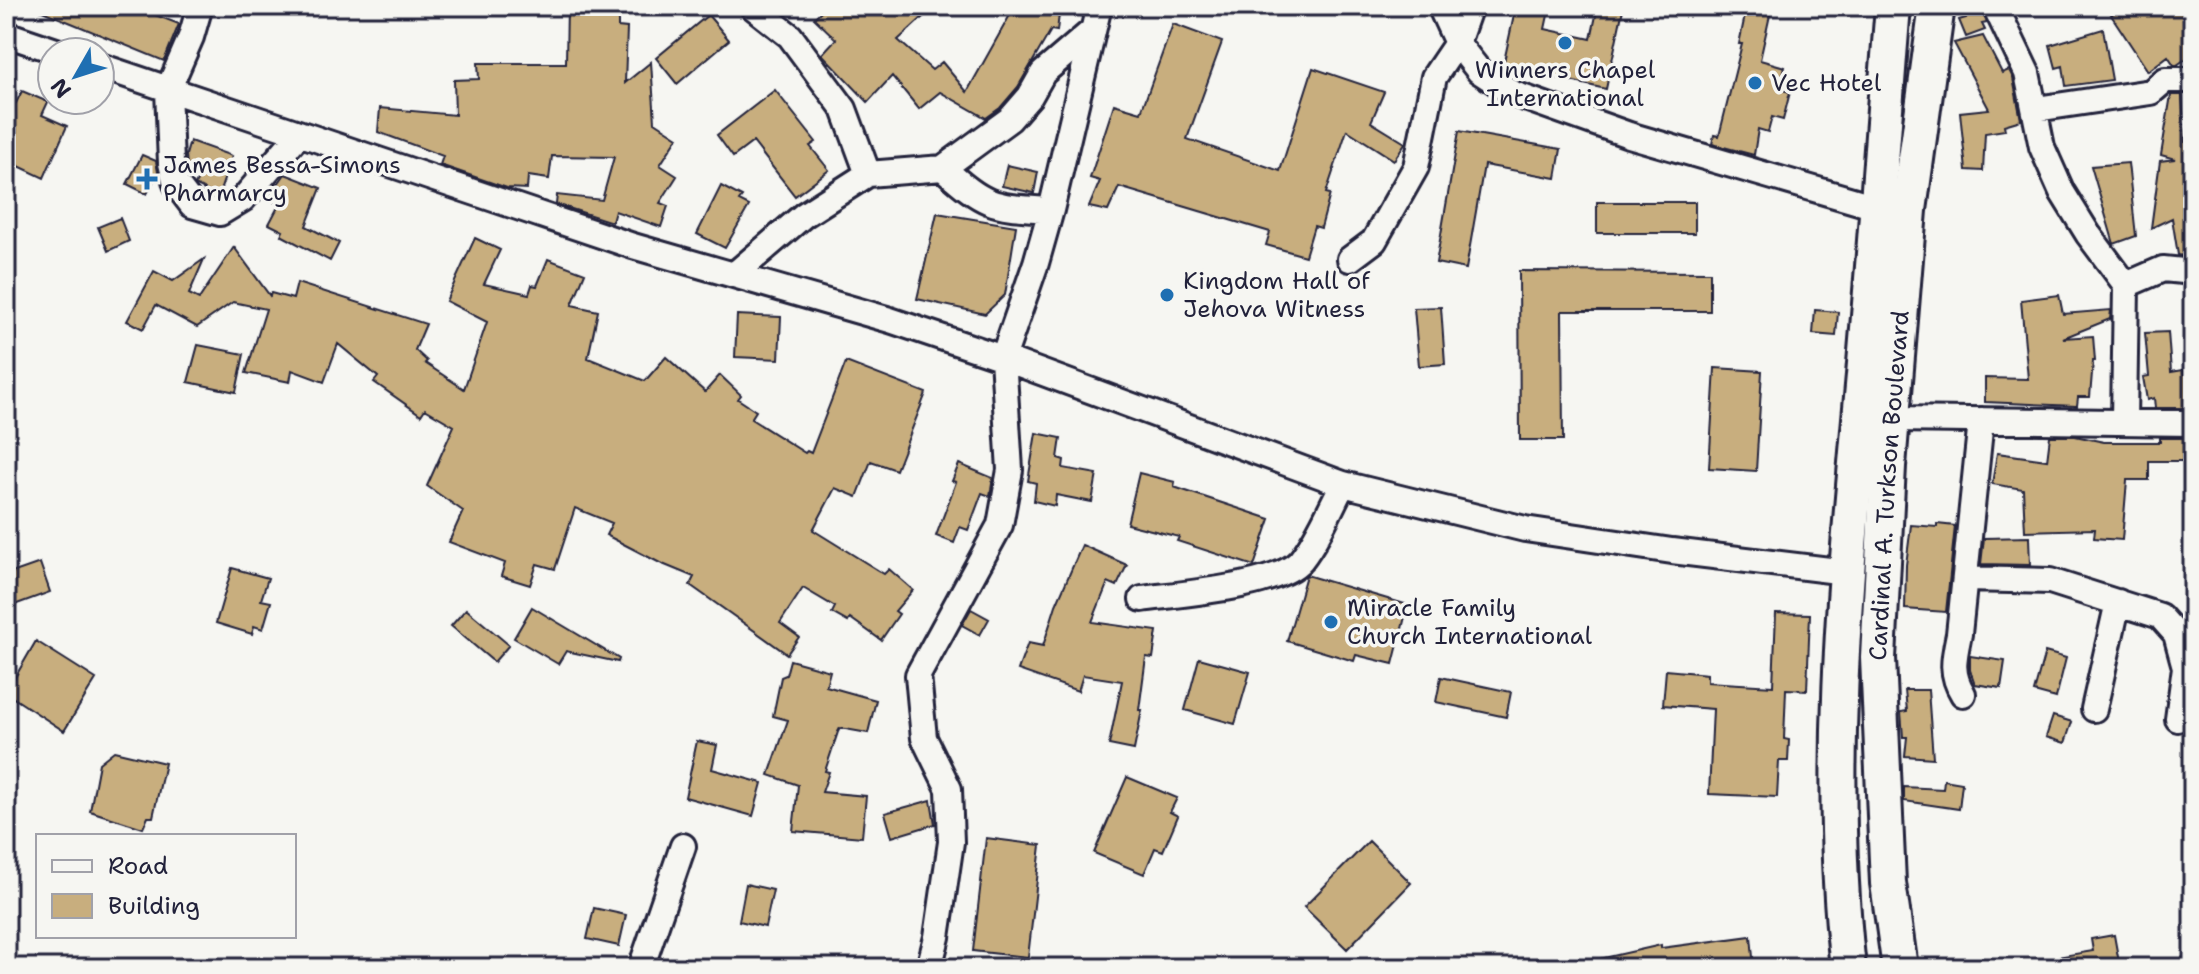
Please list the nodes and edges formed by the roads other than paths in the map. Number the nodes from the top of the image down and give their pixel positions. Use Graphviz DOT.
graph roads {
  1 [pos="200,6"];
  2 [pos="752,6"];
  3 [pos="1099,6"];
  4 [pos="1440,6"];
  5 [pos="1470,6"];
  6 [pos="1893,6"];
  7 [pos="1937,6"];
  8 [pos="1995,6"];
  9 [pos="1092,31"];
  10 [pos="6,34"];
  11 [pos="1457,43"];
  12 [pos="36,44"];
  13 [pos="116,72"];
  14 [pos="2193,80"];
  15 [pos="168,90"];
  16 [pos="2036,109"];
  17 [pos="299,134"];
  18 [pos="943,168"];
  19 [pos="868,174"];
  20 [pos="1876,207"];
  21 [pos="1051,210"];
  22 [pos="1350,259"];
  23 [pos="2193,272"];
  24 [pos="735,274"];
  25 [pos="2126,285"];
  26 [pos="1003,358"];
  27 [pos="1981,420"];
  28 [pos="2124,422"];
  29 [pos="2193,423"];
  30 [pos="1880,438"];
  31 [pos="1343,484"];
  32 [pos="1846,572"];
  33 [pos="1965,579"];
  34 [pos="1142,599"];
  35 [pos="2118,602"];
  36 [pos="1963,694"];
  37 [pos="2094,709"];
  38 [pos="2178,719"];
  39 [pos="683,846"];
  40 [pos="641,968"];
  41 [pos="929,968"];
  42 [pos="1848,968"];
  43 [pos="1900,968"];
  1 -- 15 [label="street"];
  2 -- 19 [label="street"];
  3 -- 9 [label="street"];
  4 -- 11 [label="street"];
  5 -- 11 [label="street"];
  6 -- 20 [label="street, Cardinal A. Turkson Boulevard"];
  7 -- 30 [label="street, Cardinal A. Turkson Boulevard"];
  8 -- 16 [label="street"];
  9 -- 18 [label="street"];
  9 -- 21 [label="street"];
  10 -- 12 [label="street"];
  11 -- 20 [label="street"];
  11 -- 22 [label="street"];
  13 -- 15 [label="street"];
  14 -- 16 [label="street"];
  15 -- 17 [label="street"];
  15 -- 17 [label="street"];
  16 -- 25 [label="street"];
  17 -- 24 [label="street"];
  18 -- 19 [label="street"];
  18 -- 21 [label="street"];
  19 -- 24 [label="street"];
  20 -- 30 [label="street, Cardinal A. Turkson Boulevard"];
  21 -- 26 [label="street"];
  23 -- 25 [label="street"];
  24 -- 26 [label="street"];
  25 -- 28 [label="street"];
  26 -- 31 [label="street"];
  26 -- 41 [label="street"];
  27 -- 28 [label="street"];
  27 -- 30 [label="street"];
  27 -- 33 [label="street"];
  28 -- 29 [label="street"];
  30 -- 32 [label="street, Cardinal A. Turkson Boulevard"];
  30 -- 43 [label="street, Cardinal A. Turkson Boulevard"];
  31 -- 32 [label="street"];
  31 -- 34 [label="street"];
  32 -- 42 [label="street, Cardinal A. Turkson Boulevard"];
  33 -- 35 [label="street"];
  33 -- 36 [label="street"];
  35 -- 37 [label="street"];
  35 -- 38 [label="street"];
  39 -- 40 [label="street"];
}
